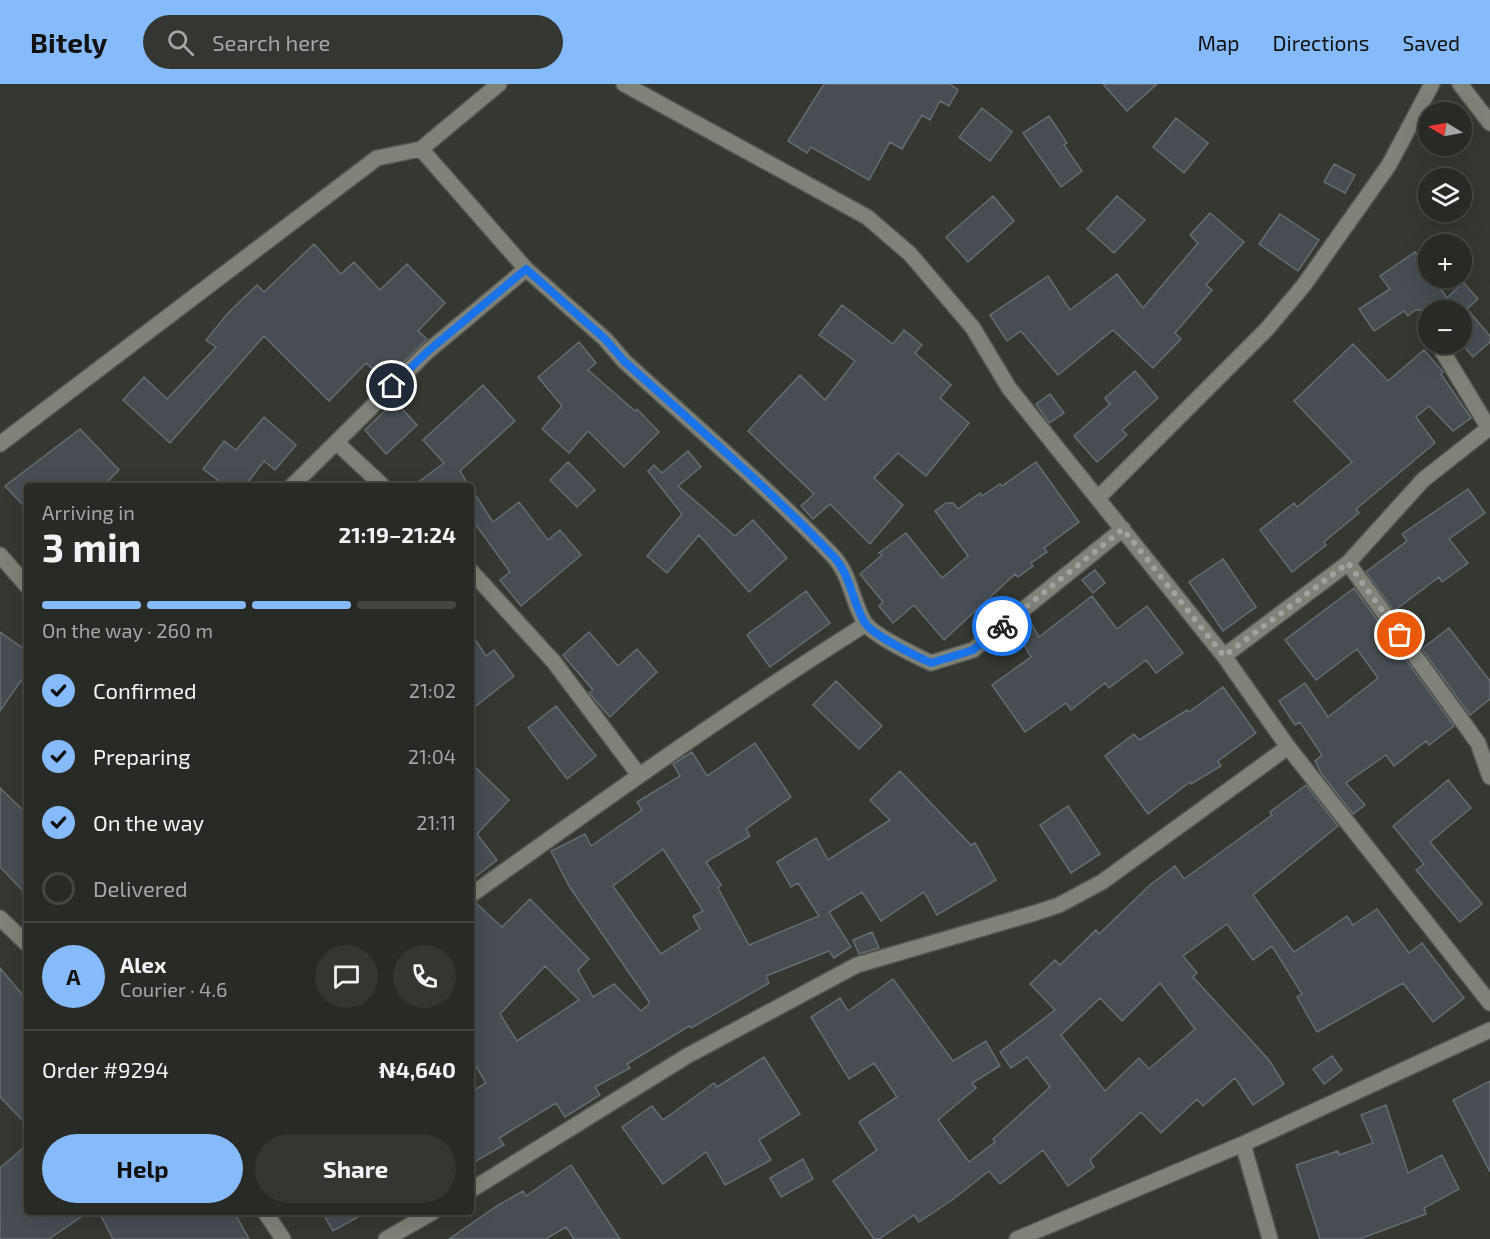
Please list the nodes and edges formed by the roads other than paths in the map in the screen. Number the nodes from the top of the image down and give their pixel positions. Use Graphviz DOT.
graph roads {
  1 [pos="499,84"];
  2 [pos="624,84"];
  3 [pos="1432,84"];
  4 [pos="1460,84"];
  5 [pos="1490,123"];
  6 [pos="421,149"];
  7 [pos="526,269"];
  8 [pos="1444,354"];
  9 [pos="1489,429"];
  10 [pos="338,443"];
  11 [pos="0,444"];
  12 [pos="295,483"];
  13 [pos="380,483"];
  14 [pos="1098,498"];
  15 [pos="1123,529"];
  16 [pos="0,555"];
  17 [pos="1348,563"];
  18 [pos="474,574"];
  19 [pos="24,583"];
  20 [pos="866,624"];
  21 [pos="1224,656"];
  22 [pos="1288,747"];
  23 [pos="639,775"];
  24 [pos="1490,777"];
  25 [pos="474,893"];
  26 [pos="0,918"];
  27 [pos="24,941"];
  28 [pos="1490,1003"];
  29 [pos="1490,1030"];
  30 [pos="1243,1144"];
  31 [pos="474,1188"];
  32 [pos="267,1215"];
  33 [pos="428,1215"];
  34 [pos="283,1239"];
  35 [pos="386,1239"];
  36 [pos="1017,1239"];
  37 [pos="1270,1239"];
  1 -- 6 [label="street"];
  2 -- 14 [label="street"];
  3 -- 14 [label="street"];
  4 -- 5 [label="street"];
  6 -- 7 [label="street"];
  6 -- 11 [label="street"];
  7 -- 10 [label="street"];
  7 -- 20 [label="street"];
  8 -- 9 [label="street"];
  9 -- 17 [label="street"];
  10 -- 12 [label="street"];
  10 -- 13 [label="street"];
  14 -- 15 [label="street"];
  15 -- 20 [label="street"];
  15 -- 21 [label="street"];
  16 -- 19 [label="street"];
  17 -- 21 [label="street"];
  17 -- 24 [label="street"];
  18 -- 23 [label="street"];
  20 -- 23 [label="street"];
  21 -- 22 [label="street"];
  22 -- 28 [label="street"];
  22 -- 31 [label="street"];
  23 -- 25 [label="street"];
  26 -- 27 [label="street"];
  29 -- 30 [label="street"];
  30 -- 36 [label="street"];
  30 -- 37 [label="street"];
  32 -- 34 [label="street"];
  33 -- 35 [label="street"];
}
